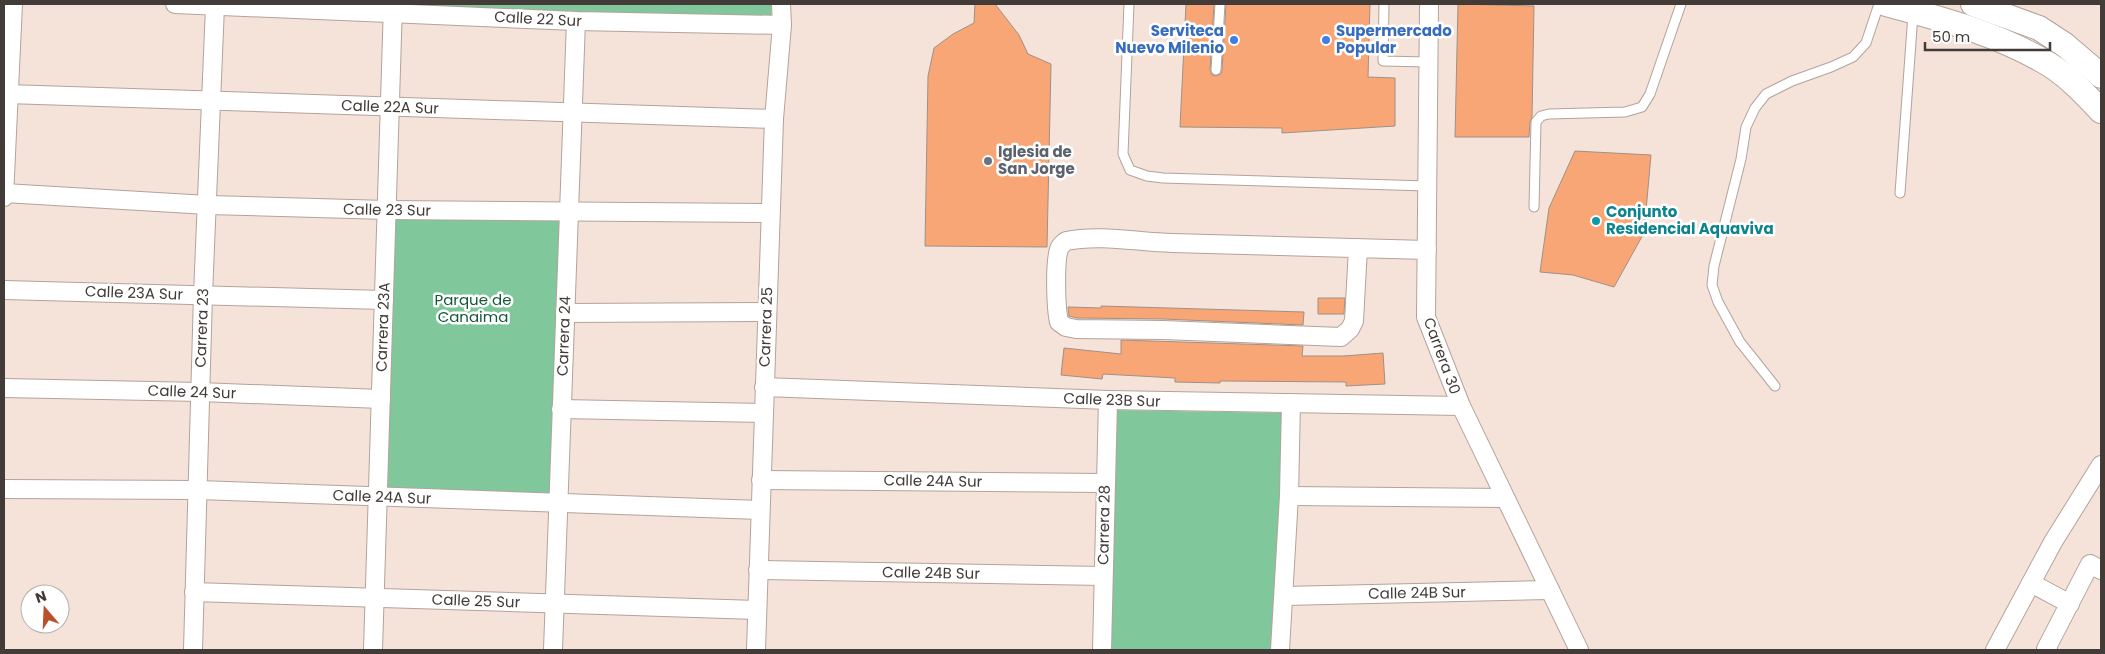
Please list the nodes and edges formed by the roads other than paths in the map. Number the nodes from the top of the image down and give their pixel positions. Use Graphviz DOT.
graph roads {
  1 [pos="13,4"];
  2 [pos="175,4"];
  3 [pos="781,4"];
  4 [pos="1129,4"];
  5 [pos="1220,4"];
  6 [pos="1384,4"];
  7 [pos="1429,4"];
  8 [pos="1681,4"];
  9 [pos="1879,4"];
  10 [pos="1886,4"];
  11 [pos="1973,4"];
  12 [pos="215,6"];
  13 [pos="393,8"];
  14 [pos="1913,12"];
  15 [pos="576,21"];
  16 [pos="782,25"];
  17 [pos="1428,62"];
  18 [pos="1216,70"];
  19 [pos="2101,76"];
  20 [pos="7,94"];
  21 [pos="210,102"];
  22 [pos="391,106"];
  23 [pos="2101,111"];
  24 [pos="573,114"];
  25 [pos="774,120"];
  26 [pos="1427,186"];
  27 [pos="4,193"];
  28 [pos="1900,193"];
  29 [pos="4,197"];
  30 [pos="208,205"];
  31 [pos="1534,207"];
  32 [pos="387,210"];
  33 [pos="568,213"];
  34 [pos="770,213"];
  35 [pos="1358,248"];
  36 [pos="1427,250"];
  37 [pos="4,290"];
  38 [pos="203,295"];
  39 [pos="384,300"];
  40 [pos="767,312"];
  41 [pos="565,313"];
  42 [pos="764,386"];
  43 [pos="1775,386"];
  44 [pos="4,388"];
  45 [pos="200,392"];
  46 [pos="381,399"];
  47 [pos="1108,400"];
  48 [pos="1291,403"];
  49 [pos="1461,406"];
  50 [pos="561,409"];
  51 [pos="764,413"];
  52 [pos="2101,465"];
  53 [pos="762,480"];
  54 [pos="1105,483"];
  55 [pos="4,489"];
  56 [pos="198,490"];
  57 [pos="378,496"];
  58 [pos="1289,496"];
  59 [pos="1505,498"];
  60 [pos="558,503"];
  61 [pos="760,510"];
  62 [pos="2096,567"];
  63 [pos="758,570"];
  64 [pos="1103,576"];
  65 [pos="2031,583"];
  66 [pos="1550,590"];
  67 [pos="194,592"];
  68 [pos="1284,596"];
  69 [pos="375,598"];
  70 [pos="554,603"];
  71 [pos="2070,604"];
  72 [pos="757,610"];
  73 [pos="193,650"];
  74 [pos="373,650"];
  75 [pos="553,650"];
  76 [pos="756,650"];
  77 [pos="1102,650"];
  78 [pos="1280,650"];
  79 [pos="1579,650"];
  80 [pos="1995,650"];
  81 [pos="2047,650"];
  1 -- 20 [label="street"];
  2 -- 12 [label="street, Calle 22 Sur"];
  3 -- 16 [label="street, Carrera 25"];
  4 -- 26 [label="lane"];
  5 -- 18 [label="lane"];
  6 -- 17 [label="lane"];
  7 -- 17 [label="street, Carrera 30"];
  8 -- 31 [label="lane"];
  9 -- 43 [label="lane"];
  10 -- 14 [label="main road"];
  11 -- 19 [label="main road"];
  12 -- 13 [label="street, Calle 22 Sur"];
  12 -- 21 [label="street, Carrera 23"];
  13 -- 15 [label="street, Calle 22 Sur"];
  13 -- 22 [label="street, Carrera 23A"];
  14 -- 23 [label="main road"];
  14 -- 28 [label="lane"];
  15 -- 16 [label="street, Calle 22 Sur"];
  15 -- 24 [label="street, Carrera 24"];
  16 -- 25 [label="street, Carrera 25"];
  17 -- 26 [label="street, Carrera 30"];
  20 -- 21 [label="street, Calle 22A Sur"];
  20 -- 27 [label="street"];
  21 -- 22 [label="street, Calle 22A Sur"];
  21 -- 30 [label="street, Carrera 23"];
  22 -- 24 [label="street, Calle 22A Sur"];
  22 -- 32 [label="street, Carrera 23A"];
  24 -- 25 [label="street, Calle 22A Sur"];
  24 -- 33 [label="street, Carrera 24"];
  25 -- 34 [label="street, Carrera 25"];
  26 -- 36 [label="street, Carrera 30"];
  27 -- 29 [label="street"];
  27 -- 30 [label="street, Calle 23 Sur"];
  30 -- 32 [label="street, Calle 23 Sur"];
  30 -- 38 [label="street, Carrera 23"];
  32 -- 33 [label="street, Calle 23 Sur"];
  32 -- 39 [label="street, Carrera 23A"];
  33 -- 34 [label="street, Calle 23 Sur"];
  33 -- 41 [label="street, Carrera 24"];
  34 -- 40 [label="street, Carrera 25"];
  35 -- 35 [label="street"];
  35 -- 36 [label="street"];
  36 -- 49 [label="street, Carrera 30"];
  37 -- 38 [label="street, Calle 23A Sur"];
  38 -- 39 [label="street, Calle 23A Sur"];
  38 -- 45 [label="street, Carrera 23"];
  39 -- 46 [label="street, Carrera 23A"];
  40 -- 41 [label="street"];
  40 -- 42 [label="street, Carrera 25"];
  41 -- 50 [label="street, Carrera 24"];
  42 -- 47 [label="street, Calle 23B Sur"];
  42 -- 51 [label="street, Carrera 25"];
  44 -- 45 [label="street, Calle 24 Sur"];
  45 -- 46 [label="street, Calle 24 Sur"];
  45 -- 56 [label="street, Carrera 23"];
  46 -- 57 [label="street, Carrera 23A"];
  47 -- 48 [label="street, Calle 23B Sur"];
  47 -- 54 [label="street, Carrera 28"];
  48 -- 49 [label="street, Calle 23B Sur"];
  48 -- 58 [label="street"];
  49 -- 59 [label="street, Carrera 30"];
  50 -- 51 [label="street"];
  50 -- 60 [label="street, Carrera 24"];
  51 -- 53 [label="street, Carrera 25"];
  52 -- 65 [label="street"];
  53 -- 54 [label="street, Calle 24A Sur"];
  53 -- 61 [label="street, Carrera 25"];
  54 -- 64 [label="street, Carrera 28"];
  55 -- 56 [label="street, Calle 24A Sur"];
  56 -- 57 [label="street, Calle 24A Sur"];
  56 -- 67 [label="street, Carrera 23"];
  57 -- 60 [label="street, Calle 24A Sur"];
  57 -- 69 [label="street, Carrera 23A"];
  58 -- 59 [label="street"];
  58 -- 68 [label="street"];
  59 -- 66 [label="street, Carrera 30"];
  60 -- 61 [label="street, Calle 24A Sur"];
  60 -- 70 [label="street, Carrera 24"];
  61 -- 63 [label="street, Carrera 25"];
  62 -- 71 [label="street"];
  63 -- 64 [label="street, Calle 24B Sur"];
  63 -- 72 [label="street, Carrera 25"];
  64 -- 77 [label="street, Carrera 28"];
  65 -- 71 [label="street"];
  65 -- 80 [label="street"];
  66 -- 68 [label="street, Calle 24B Sur"];
  66 -- 79 [label="street, Carrera 30"];
  67 -- 69 [label="street, Calle 25 Sur"];
  67 -- 73 [label="street, Carrera 23"];
  68 -- 78 [label="street"];
  69 -- 70 [label="street, Calle 25 Sur"];
  69 -- 74 [label="street, Carrera 23A"];
  70 -- 72 [label="street, Calle 25 Sur"];
  70 -- 75 [label="street, Carrera 24"];
  71 -- 81 [label="street"];
  72 -- 76 [label="street, Carrera 25"];
}
